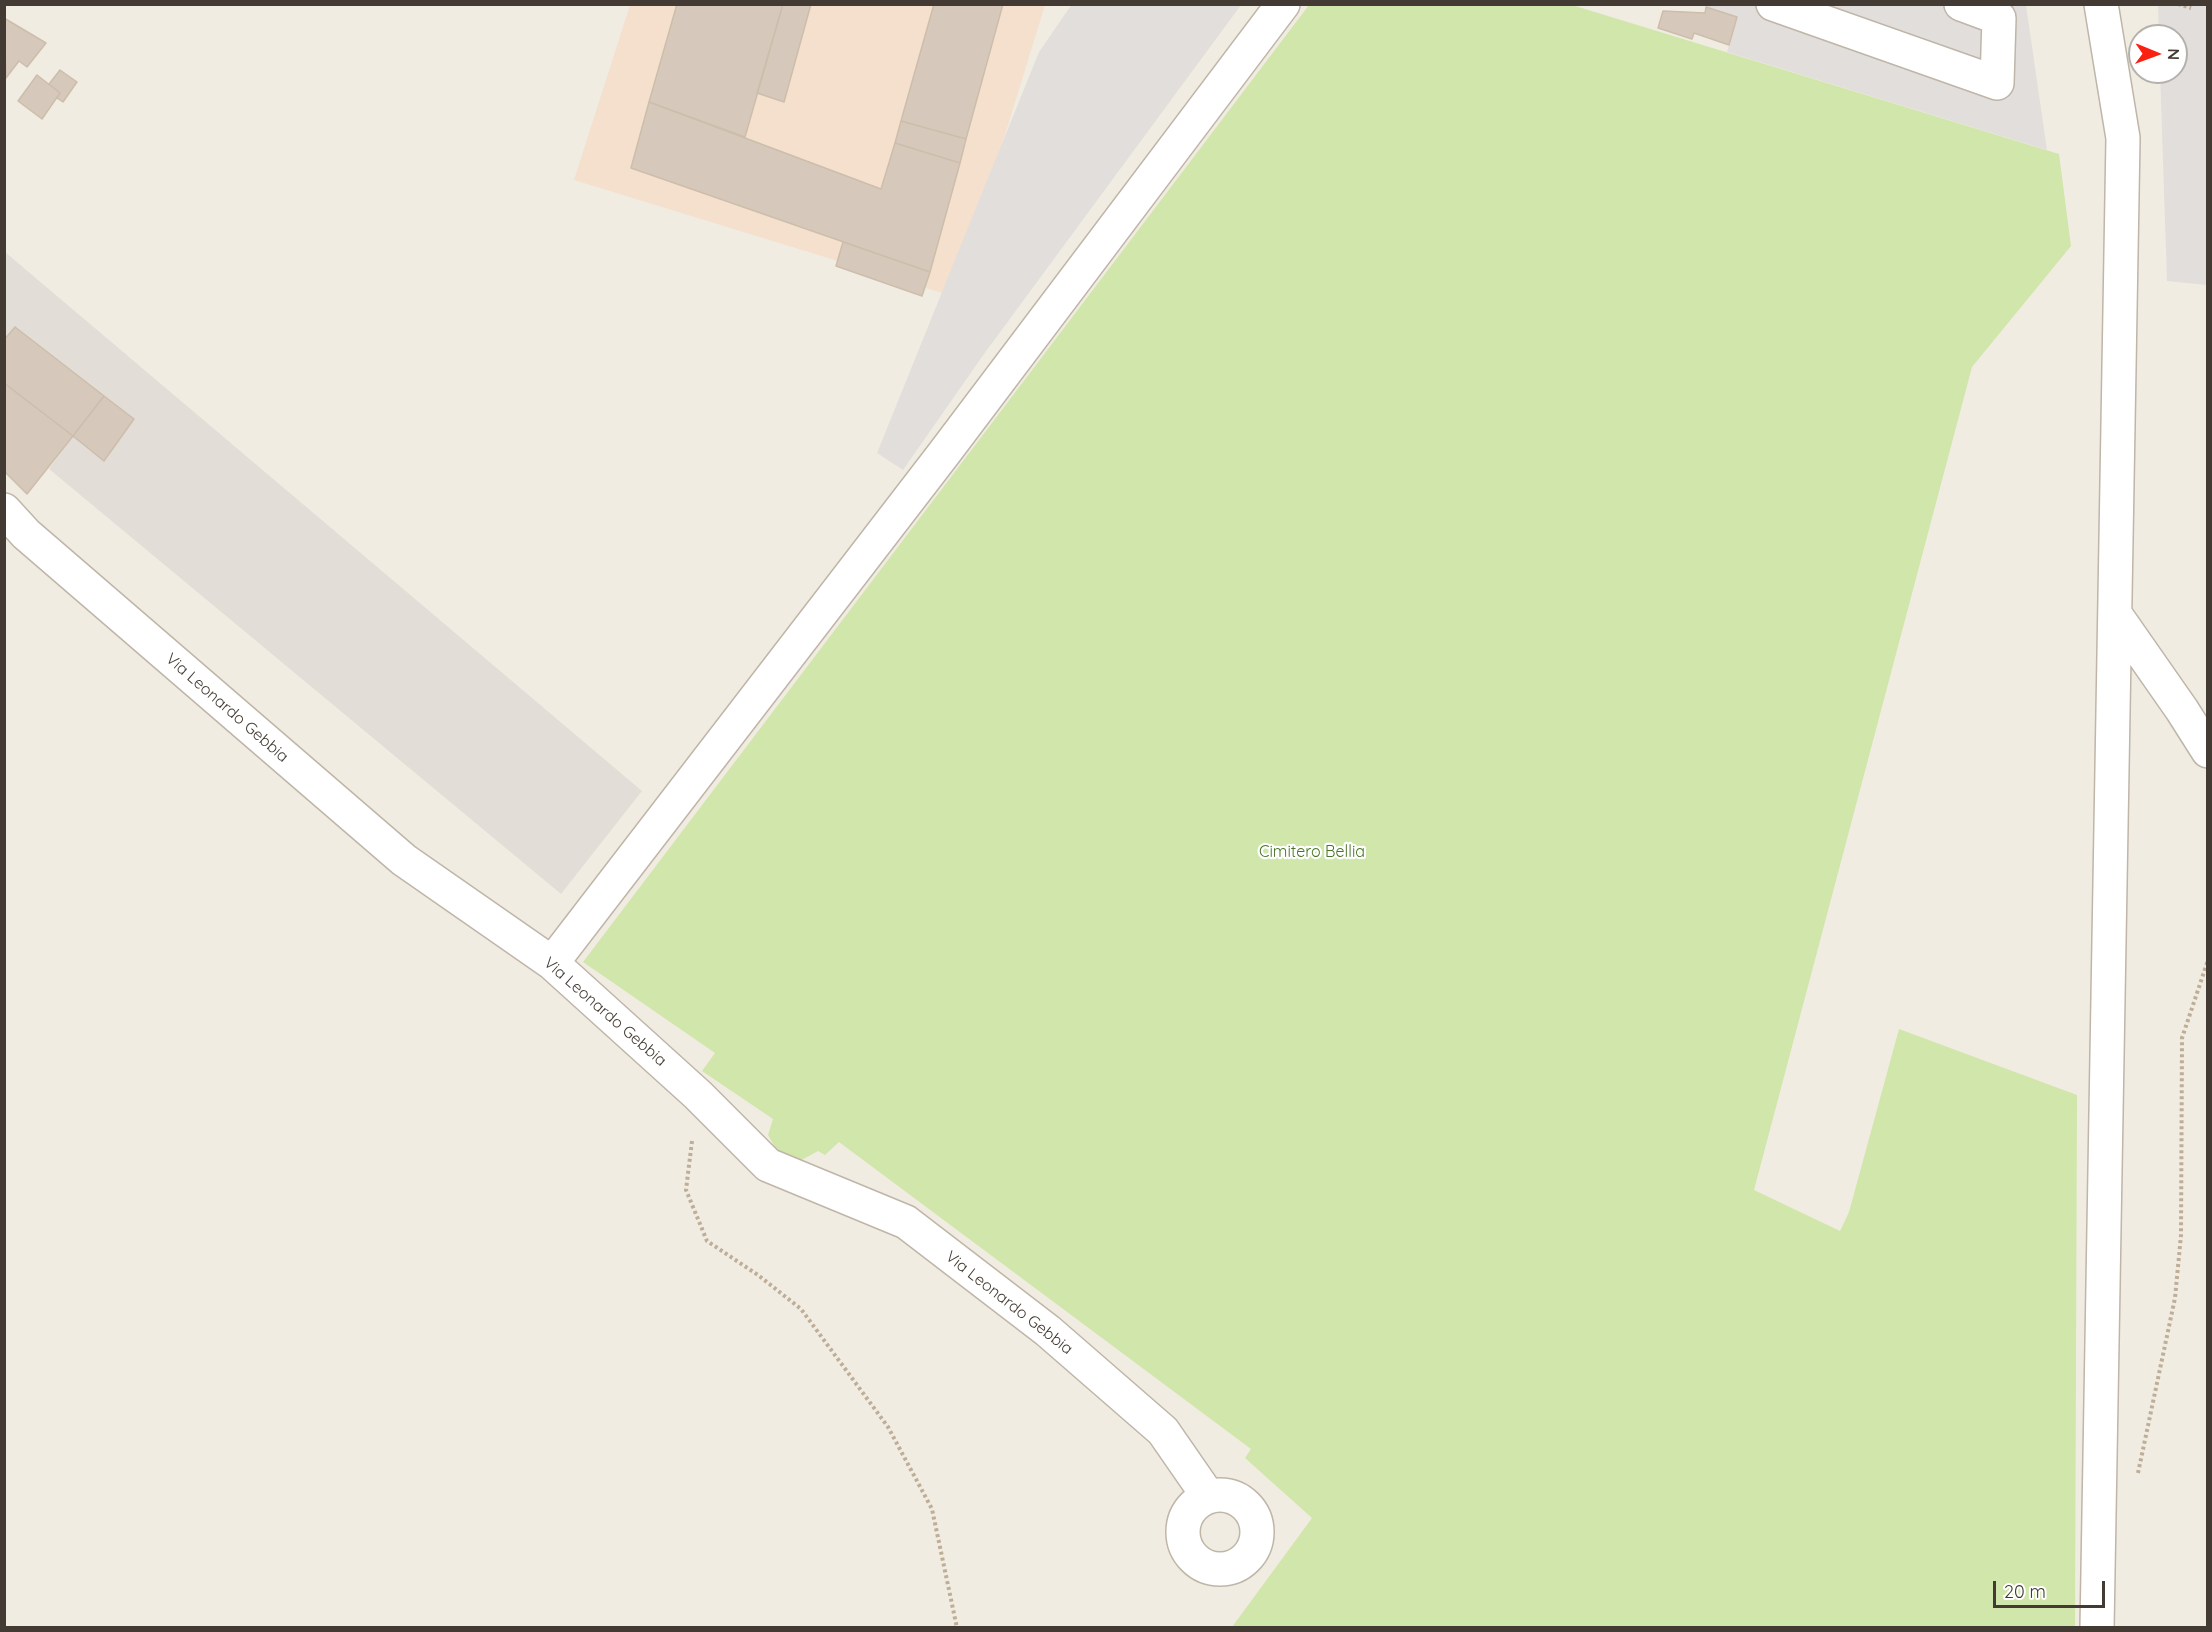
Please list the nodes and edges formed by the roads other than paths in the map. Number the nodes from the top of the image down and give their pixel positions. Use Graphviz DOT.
graph roads {
  1 [pos="1283,4"];
  2 [pos="1773,4"];
  3 [pos="1961,4"];
  4 [pos="2101,4"];
  5 [pos="4,510"];
  6 [pos="2115,614"];
  7 [pos="2208,751"];
  8 [pos="552,963"];
  9 [pos="1208,1496"];
  10 [pos="2097,1628"];
  1 -- 8 [label="street"];
  2 -- 3 [label="street"];
  4 -- 6 [label="street"];
  5 -- 8 [label="street, Via Leonardo Gebbia"];
  6 -- 7 [label="street"];
  6 -- 10 [label="street"];
  8 -- 9 [label="street, Via Leonardo Gebbia"];
}
